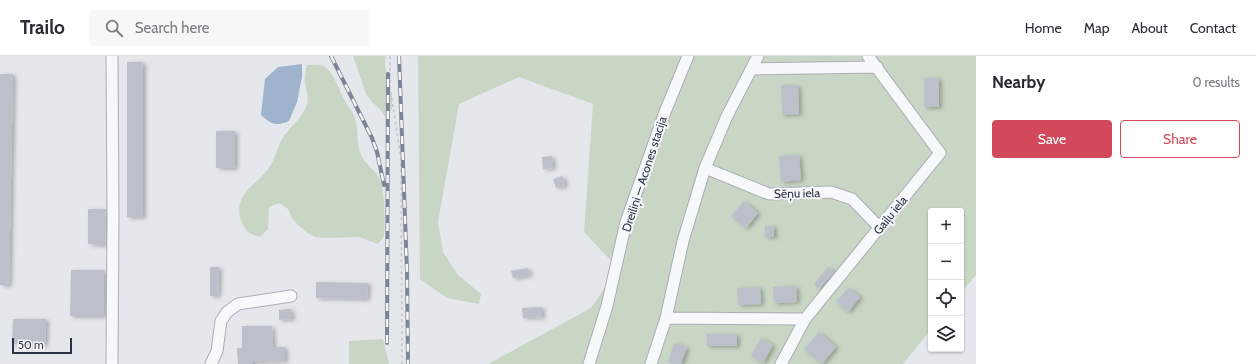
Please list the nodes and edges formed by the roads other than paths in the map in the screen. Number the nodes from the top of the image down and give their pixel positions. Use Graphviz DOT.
graph roads {
  1 [pos="112,56"];
  2 [pos="688,56"];
  3 [pos="758,56"];
  4 [pos="868,56"];
  5 [pos="877,67"];
  6 [pos="751,69"];
  7 [pos="705,168"];
  8 [pos="880,228"];
  9 [pos="291,296"];
  10 [pos="666,318"];
  11 [pos="805,319"];
  12 [pos="112,364"];
  13 [pos="211,364"];
  14 [pos="590,364"];
  15 [pos="651,364"];
  16 [pos="781,364"];
  1 -- 12 [label="street"];
  2 -- 14 [label="street, Dreiliņi — Acones stacija"];
  3 -- 6 [label="street"];
  4 -- 5 [label="street, Gaiļu iela"];
  5 -- 6 [label="street"];
  5 -- 8 [label="street, Gaiļu iela"];
  6 -- 7 [label="street"];
  7 -- 8 [label="street, Sēņu iela"];
  7 -- 10 [label="street"];
  8 -- 11 [label="street, Gaiļu iela"];
  9 -- 13 [label="street"];
  10 -- 11 [label="street"];
  10 -- 15 [label="street"];
  11 -- 16 [label="street, Gaiļu iela"];
}
